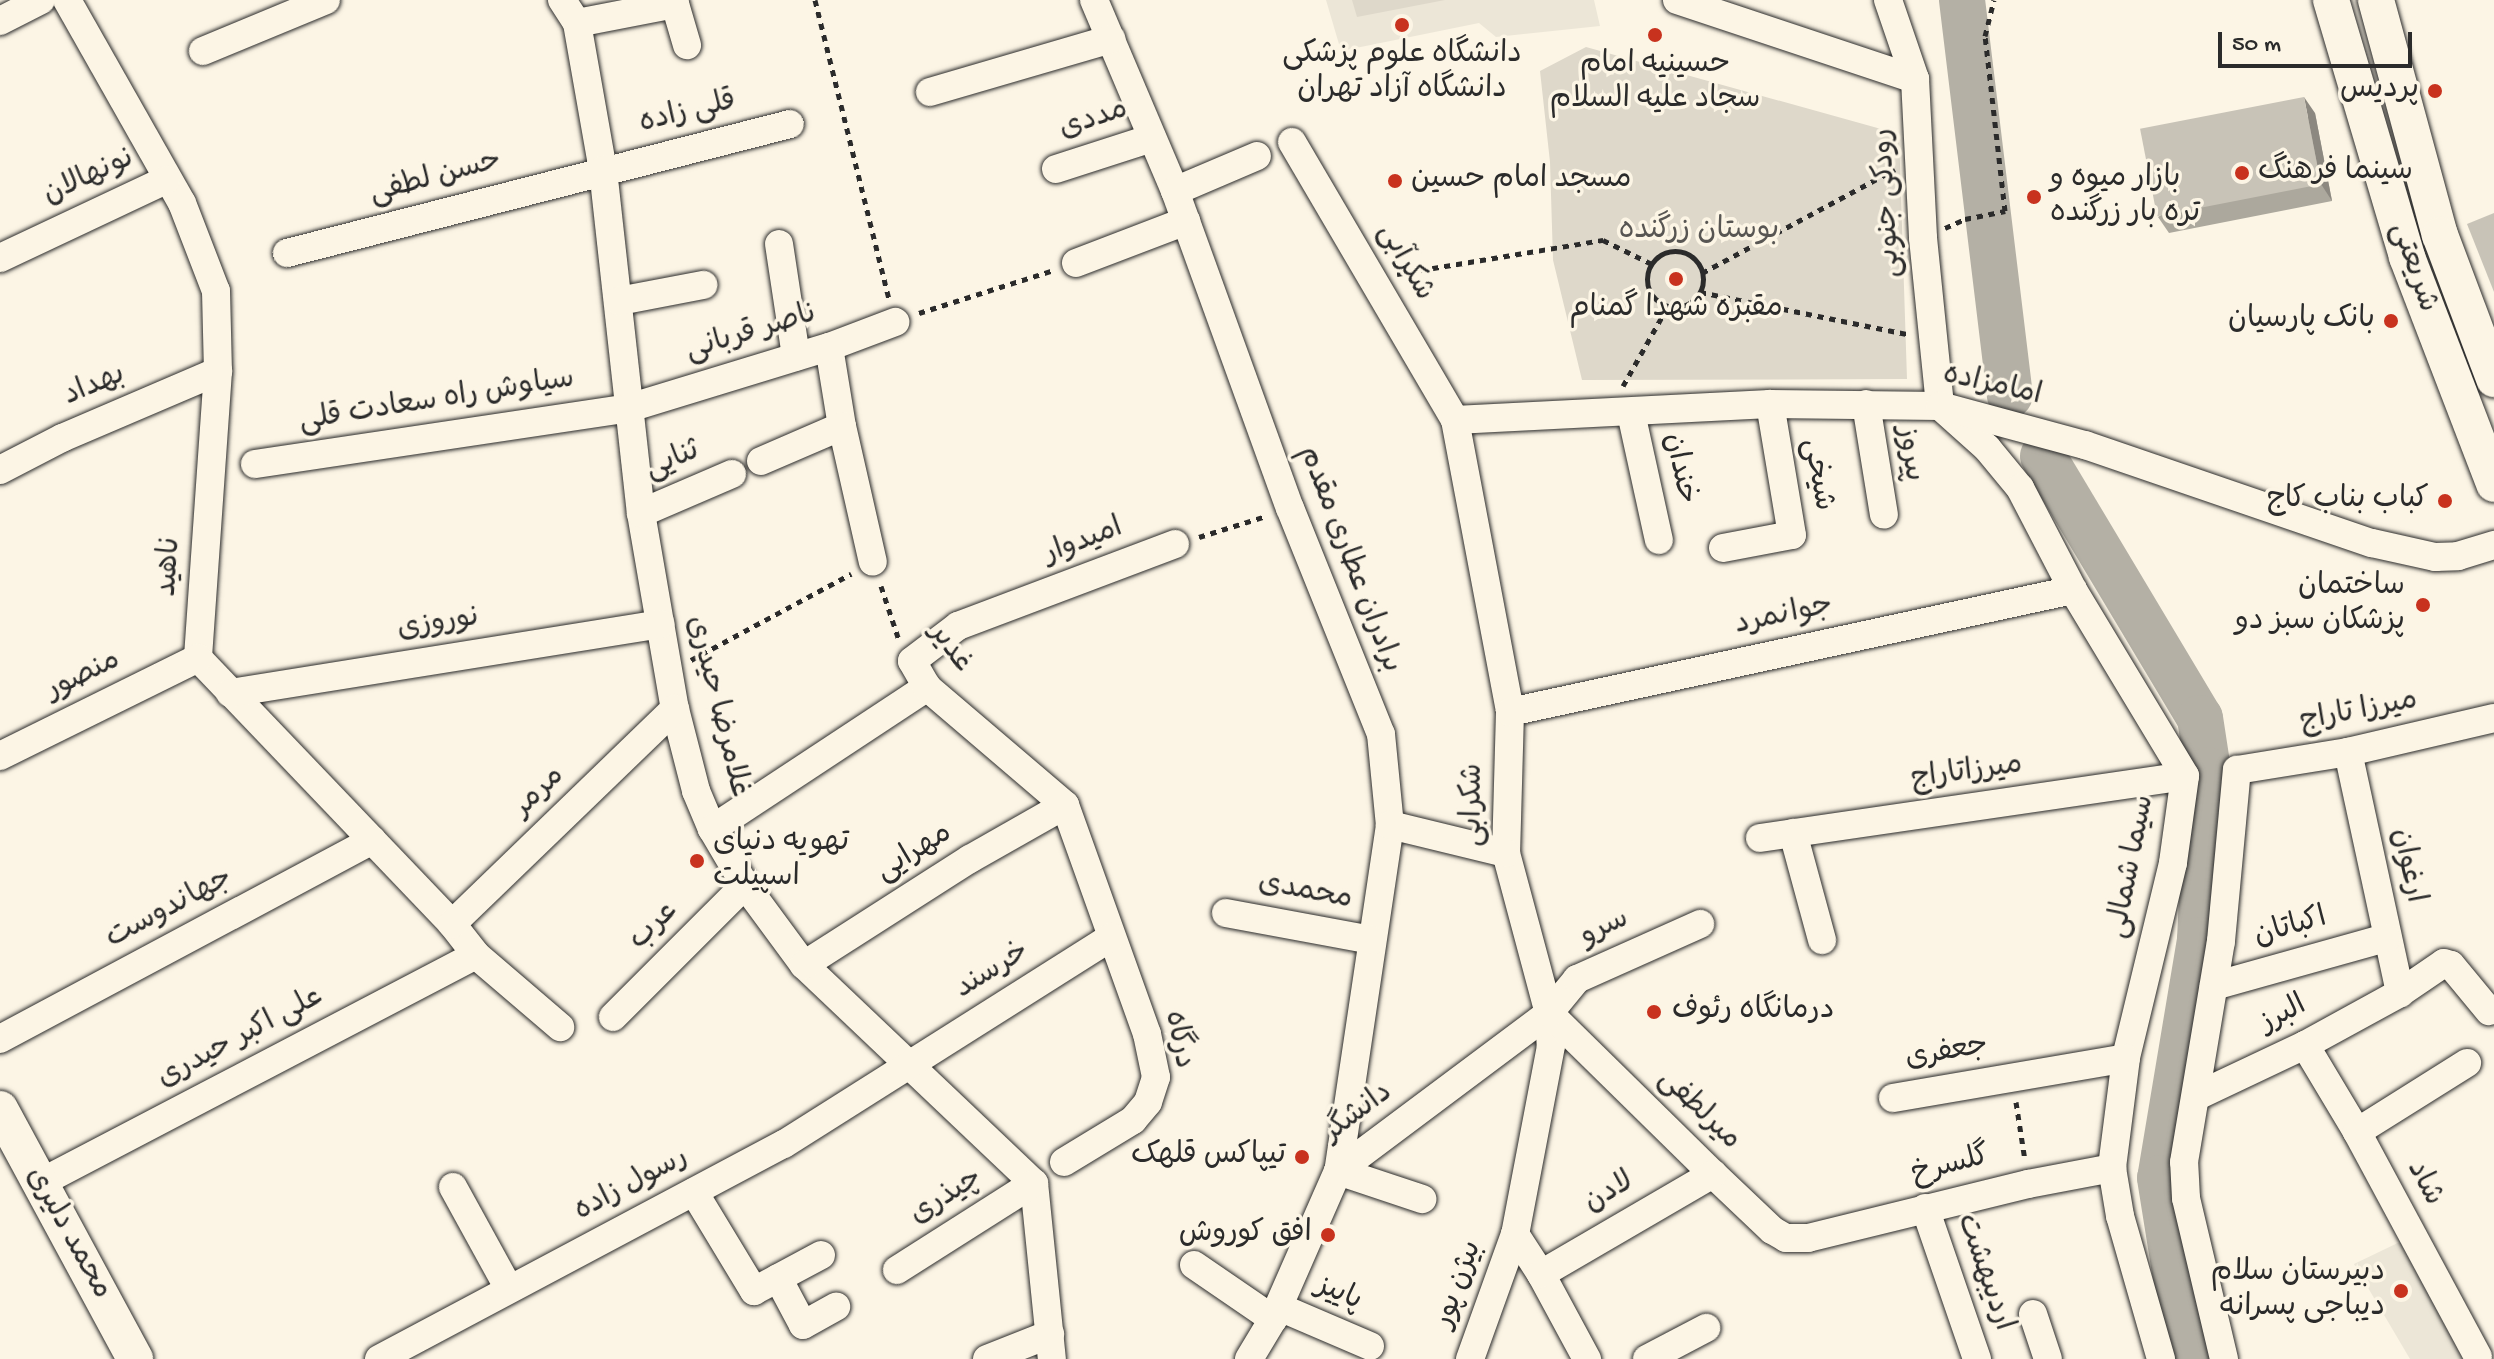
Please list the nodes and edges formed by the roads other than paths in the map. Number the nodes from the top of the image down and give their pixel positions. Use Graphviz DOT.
graph roads {
  1 [pos="41,0"];
  2 [pos="67,0"];
  3 [pos="326,0"];
  4 [pos="1094,0"];
  5 [pos="1677,0"];
  6 [pos="1888,0"];
  7 [pos="2331,0"];
  8 [pos="2376,0"];
  9 [pos="570,12"];
  10 [pos="0,21"];
  11 [pos="1111,39"];
  12 [pos="687,45"];
  13 [pos="203,51"];
  14 [pos="1915,79"];
  15 [pos="930,92"];
  16 [pos="790,124"];
  17 [pos="1152,138"];
  18 [pos="1292,142"];
  19 [pos="1257,156"];
  20 [pos="1056,169"];
  21 [pos="603,170"];
  22 [pos="166,180"];
  23 [pos="1175,191"];
  24 [pos="1186,221"];
  25 [pos="779,244"];
  26 [pos="287,253"];
  27 [pos="0,258"];
  28 [pos="1076,263"];
  29 [pos="703,285"];
  30 [pos="619,301"];
  31 [pos="895,322"];
  32 [pos="829,347"];
  33 [pos="796,357"];
  34 [pos="218,371"];
  35 [pos="2494,379"];
  36 [pos="1770,404"];
  37 [pos="1866,404"];
  38 [pos="1940,406"];
  39 [pos="629,408"];
  40 [pos="1620,413"];
  41 [pos="1455,420"];
  42 [pos="842,426"];
  43 [pos="761,461"];
  44 [pos="255,464"];
  45 [pos="0,470"];
  46 [pos="732,474"];
  47 [pos="2494,484"];
  48 [pos="641,513"];
  49 [pos="1884,515"];
  50 [pos="1659,540"];
  51 [pos="1175,544"];
  52 [pos="2494,545"];
  53 [pos="1723,548"];
  54 [pos="873,562"];
  55 [pos="2073,590"];
  56 [pos="660,624"];
  57 [pos="198,658"];
  58 [pos="912,661"];
  59 [pos="927,687"];
  60 [pos="230,693"];
  61 [pos="675,709"];
  62 [pos="1510,712"];
  63 [pos="2494,718"];
  64 [pos="2348,752"];
  65 [pos="0,756"];
  66 [pos="2185,776"];
  67 [pos="1065,805"];
  68 [pos="1390,825"];
  69 [pos="712,829"];
  70 [pos="1793,833"];
  71 [pos="1760,838"];
  72 [pos="372,840"];
  73 [pos="1506,853"];
  74 [pos="745,885"];
  75 [pos="1226,913"];
  76 [pos="452,924"];
  77 [pos="1700,924"];
  78 [pos="1111,937"];
  79 [pos="2386,938"];
  80 [pos="1372,940"];
  81 [pos="1822,940"];
  82 [pos="476,955"];
  83 [pos="804,965"];
  84 [pos="2214,986"];
  85 [pos="2400,993"];
  86 [pos="2489,1011"];
  87 [pos="1549,1013"];
  88 [pos="613,1017"];
  89 [pos="560,1027"];
  90 [pos="0,1039"];
  91 [pos="2305,1045"];
  92 [pos="2126,1058"];
  93 [pos="2467,1063"];
  94 [pos="911,1064"];
  95 [pos="2197,1096"];
  96 [pos="1893,1098"];
  97 [pos="3,1121"];
  98 [pos="2357,1132"];
  99 [pos="1064,1162"];
  100 [pos="2112,1168"];
  101 [pos="1338,1171"];
  102 [pos="1713,1174"];
  103 [pos="1034,1183"];
  104 [pos="38,1184"];
  105 [pos="453,1187"];
  106 [pos="694,1192"];
  107 [pos="1422,1199"];
  108 [pos="1925,1208"];
  109 [pos="1515,1234"];
  110 [pos="1808,1238"];
  111 [pos="821,1255"];
  112 [pos="1194,1265"];
  113 [pos="897,1270"];
  114 [pos="1541,1274"];
  115 [pos="778,1278"];
  116 [pos="509,1289"];
  117 [pos="836,1307"];
  118 [pos="1276,1313"];
  119 [pos="2033,1314"];
  120 [pos="1706,1328"];
  121 [pos="1051,1346"];
  122 [pos="1370,1346"];
  123 [pos="2482,1353"];
  124 [pos="135,1359"];
  125 [pos="379,1359"];
  126 [pos="987,1359"];
  127 [pos="1249,1359"];
  128 [pos="1470,1359"];
  129 [pos="1587,1359"];
  130 [pos="1647,1359"];
  131 [pos="1977,1359"];
  132 [pos="2048,1359"];
  133 [pos="2161,1359"];
  134 [pos="2224,1359"];
  1 -- 10 [label="street"];
  2 -- 22 [label="street, ناهید"];
  3 -- 13 [label="street"];
  4 -- 11 [label="street, برادران عطاری مقدم"];
  5 -- 14 [label="street"];
  6 -- 14 [label="street, رودکی جنوبی"];
  7 -- 47 [label="main road, شریعتی"];
  8 -- 35 [label="main road, شریعتی"];
  9 -- 12 [label="street"];
  9 -- 21 [label="street, غلامرضا حیدری"];
  11 -- 15 [label="street"];
  11 -- 17 [label="street, برادران عطاری مقدم"];
  14 -- 38 [label="street, رودکی جنوبی"];
  16 -- 21 [label="street, قلی زاده"];
  17 -- 20 [label="street, مددی"];
  17 -- 23 [label="street, برادران عطاری مقدم"];
  18 -- 41 [label="street, شکرآبی"];
  19 -- 23 [label="street"];
  21 -- 26 [label="street, حسن لطفی"];
  21 -- 30 [label="street, غلامرضا حیدری"];
  22 -- 27 [label="street, نونهالان"];
  22 -- 34 [label="street, ناهید"];
  23 -- 24 [label="street, برادران عطاری مقدم"];
  24 -- 28 [label="street"];
  24 -- 68 [label="street, برادران عطاری مقدم"];
  25 -- 33 [label="street"];
  29 -- 30 [label="street"];
  30 -- 39 [label="street, غلامرضا حیدری"];
  31 -- 32 [label="street, ناصر قربانی"];
  32 -- 33 [label="street, ناصر قربانی"];
  32 -- 42 [label="street"];
  33 -- 39 [label="street, ناصر قربانی"];
  34 -- 45 [label="street, بهداد"];
  34 -- 57 [label="street, ناهید"];
  36 -- 37 [label="street, امامزاده"];
  36 -- 40 [label="street, امامزاده"];
  36 -- 53 [label="street, شیخی"];
  37 -- 38 [label="street, امامزاده"];
  37 -- 49 [label="street, پیروز"];
  38 -- 52 [label="street, امامزاده"];
  38 -- 55 [label="street, سیما شمالی"];
  39 -- 44 [label="street, سیاوش راه سعادت قلی"];
  39 -- 48 [label="street, غلامرضا حیدری"];
  40 -- 41 [label="street, امامزاده"];
  40 -- 50 [label="street, خندان"];
  41 -- 62 [label="street, شکرابی"];
  42 -- 43 [label="street"];
  42 -- 54 [label="street"];
  46 -- 48 [label="street, ثنایی"];
  48 -- 56 [label="street, غلامرضا حیدری"];
  51 -- 58 [label="street, امیدوار"];
  55 -- 62 [label="street, جوانمرد"];
  55 -- 66 [label="street, سیما شمالی"];
  56 -- 60 [label="street, نوروزی"];
  56 -- 61 [label="street, غلامرضا حیدری"];
  57 -- 60 [label="street"];
  57 -- 65 [label="street, منصور"];
  58 -- 59 [label="street, غدیر"];
  59 -- 67 [label="street, غدیر"];
  59 -- 69 [label="street"];
  60 -- 72 [label="street"];
  61 -- 69 [label="street, غلامرضا حیدری"];
  61 -- 76 [label="street, مرمر"];
  62 -- 73 [label="street, شکرابی"];
  63 -- 64 [label="street, میرزا تاراج"];
  64 -- 79 [label="street, ارغوان"];
  64 -- 84 [label="street, میرزا تاراج"];
  66 -- 70 [label="street, میرزاتاراج"];
  66 -- 92 [label="street, سیما شمالی"];
  67 -- 78 [label="street"];
  67 -- 83 [label="street, مهرایی"];
  68 -- 73 [label="street"];
  68 -- 80 [label="street, برادران عطاری مقدم"];
  69 -- 74 [label="street, غلامرضا حیدری"];
  70 -- 71 [label="street, میرزاتاراج"];
  70 -- 81 [label="street"];
  72 -- 76 [label="street"];
  72 -- 90 [label="street, جهاندوست"];
  73 -- 87 [label="street, شکرابی"];
  74 -- 83 [label="street, غلامرضا حیدری"];
  74 -- 88 [label="street, عرب"];
  75 -- 80 [label="street, محمدی"];
  76 -- 82 [label="street"];
  77 -- 87 [label="street, سرو"];
  78 -- 94 [label="street, خرسند"];
  78 -- 99 [label="street, درگاه"];
  79 -- 84 [label="street, اکباتان"];
  79 -- 85 [label="street, ارغوان"];
  80 -- 101 [label="street, برادران عطاری مقدم"];
  82 -- 89 [label="street"];
  82 -- 104 [label="street, علی اکبر حیدری"];
  83 -- 94 [label="street, غلامرضا حیدری"];
  84 -- 95 [label="street"];
  85 -- 86 [label="street, البرز"];
  85 -- 91 [label="street, البرز"];
  87 -- 101 [label="street, دانشگر"];
  87 -- 102 [label="street, میرلطفی"];
  87 -- 109 [label="street, شکرابی"];
  91 -- 95 [label="street, البرز"];
  91 -- 98 [label="street, شاد"];
  92 -- 96 [label="street, جعفری"];
  92 -- 100 [label="street, سیما شمالی"];
  93 -- 98 [label="street"];
  94 -- 103 [label="street, غلامرضا حیدری"];
  94 -- 106 [label="street, رسول زاده"];
  95 -- 134 [label="street"];
  97 -- 104 [label="main road, محمد دلیری"];
  98 -- 123 [label="street, شاد"];
  100 -- 108 [label="street, گلسرخ"];
  100 -- 133 [label="street, سیما شمالی"];
  101 -- 107 [label="street"];
  101 -- 118 [label="street, دانشگر"];
  102 -- 110 [label="street, میرلطفی"];
  102 -- 114 [label="street, لادن"];
  103 -- 113 [label="street, چیذری"];
  103 -- 121 [label="street"];
  104 -- 124 [label="main road, محمد دلیری"];
  105 -- 116 [label="street"];
  106 -- 115 [label="street"];
  106 -- 116 [label="street, رسول زاده"];
  108 -- 110 [label="street, گلسرخ"];
  108 -- 131 [label="street, اردیبهشت"];
  109 -- 114 [label="street"];
  109 -- 128 [label="street, بیژن پور"];
  111 -- 115 [label="street"];
  112 -- 118 [label="street, پاییز"];
  114 -- 129 [label="street"];
  115 -- 117 [label="street"];
  116 -- 125 [label="street, رسول زاده"];
  118 -- 122 [label="street, پاییز"];
  118 -- 127 [label="street, دانشگر"];
  119 -- 132 [label="street"];
  120 -- 130 [label="street"];
  121 -- 126 [label="street"];
}
